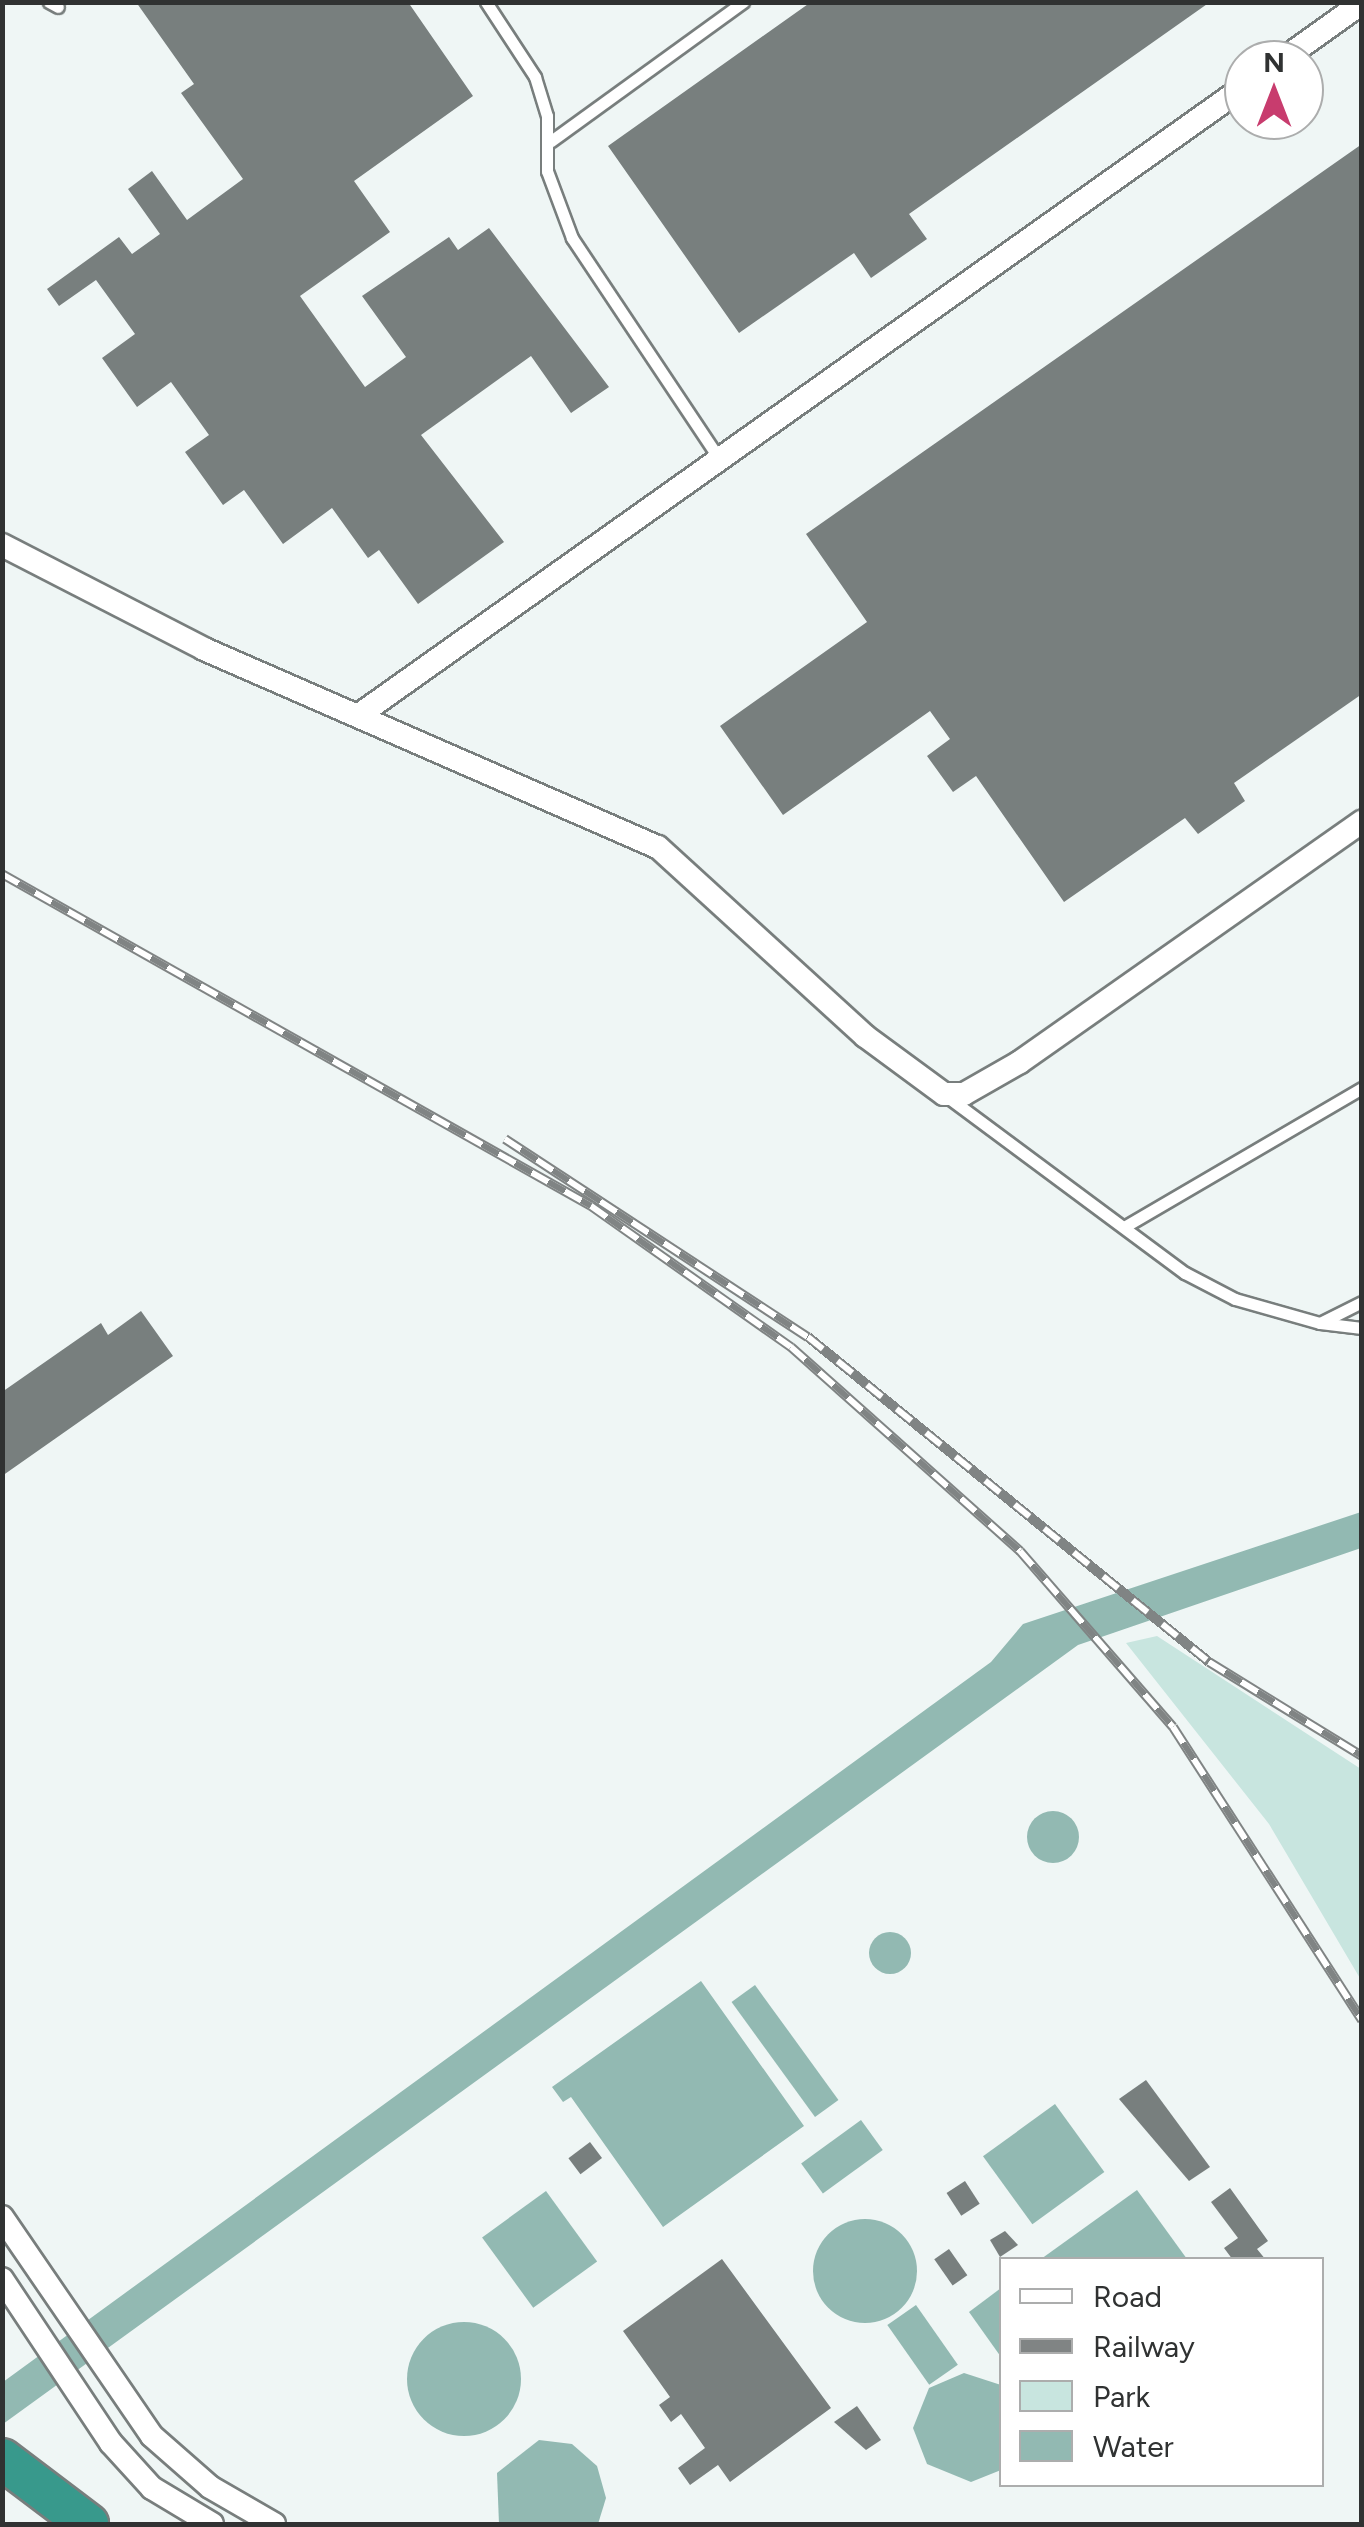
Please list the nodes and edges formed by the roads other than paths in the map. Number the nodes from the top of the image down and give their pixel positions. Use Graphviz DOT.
graph roads {
  1 [pos="486,2"];
  2 [pos="743,2"];
  3 [pos="1362,3"];
  4 [pos="1310,40"];
  5 [pos="1224,101"];
  6 [pos="550,141"];
  7 [pos="716,454"];
  8 [pos="2,545"];
  9 [pos="359,715"];
  10 [pos="1362,822"];
  11 [pos="1362,1088"];
  12 [pos="944,1094"];
  13 [pos="1124,1228"];
  14 [pos="1362,1302"];
  15 [pos="1320,1323"];
  16 [pos="1362,1328"];
  17 [pos="2,2217"];
  18 [pos="2,2279"];
  19 [pos="2,2459"];
  20 [pos="88,2524"];
  21 [pos="212,2524"];
  22 [pos="274,2524"];
  1 -- 6 [label="lane"];
  2 -- 6 [label="lane"];
  3 -- 4 [label="street"];
  5 -- 7 [label="street"];
  6 -- 7 [label="lane"];
  7 -- 9 [label="street"];
  8 -- 9 [label="street"];
  9 -- 12 [label="street"];
  10 -- 12 [label="street"];
  11 -- 13 [label="lane"];
  12 -- 13 [label="lane"];
  13 -- 15 [label="lane"];
  14 -- 15 [label="lane"];
  15 -- 16 [label="lane"];
  17 -- 22 [label="street"];
  18 -- 21 [label="street"];
  19 -- 20 [label="highway"];
}
